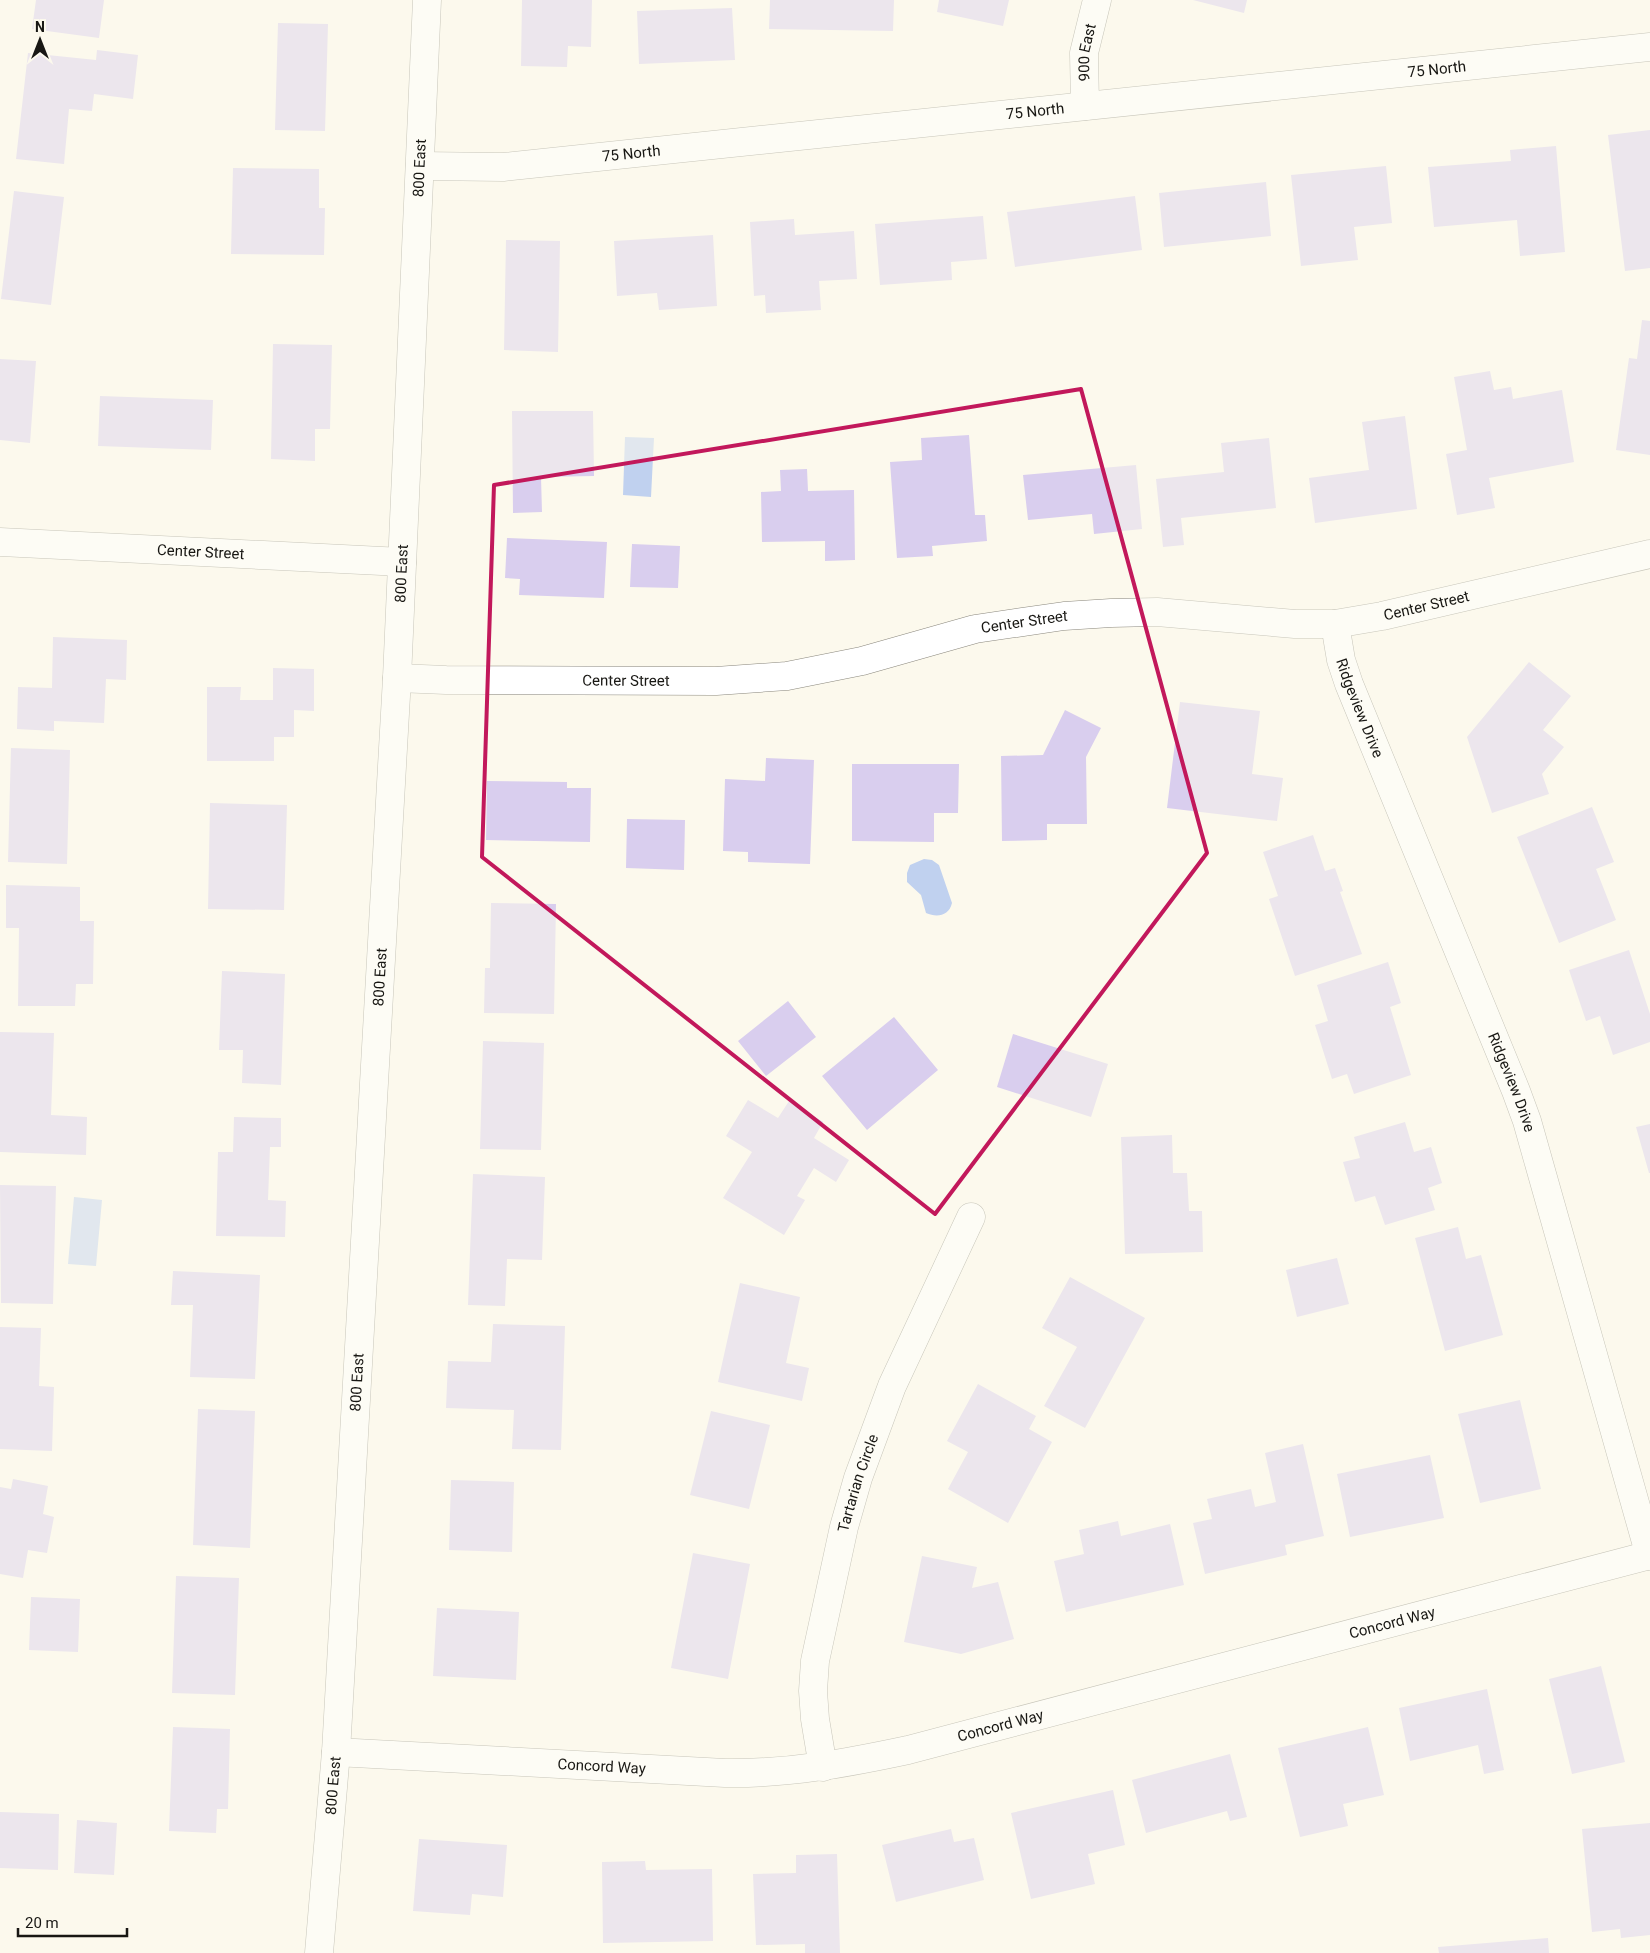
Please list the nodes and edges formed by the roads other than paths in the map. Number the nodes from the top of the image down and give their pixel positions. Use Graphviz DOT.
graph roads {
  1 [pos="427,0"];
  2 [pos="1097,0"];
  3 [pos="1650,47"];
  4 [pos="1085,106"];
  5 [pos="420,166"];
  6 [pos="0,542"];
  7 [pos="1650,554"];
  8 [pos="402,562"];
  9 [pos="1335,624"];
  10 [pos="397,678"];
  11 [pos="971,1217"];
  12 [pos="1650,1556"];
  13 [pos="336,1752"];
  14 [pos="823,1766"];
  15 [pos="318,1953"];
  1 -- 5 [label="street, 800 East"];
  2 -- 4 [label="street, 900 East"];
  3 -- 4 [label="street, 75 North"];
  4 -- 5 [label="street, 75 North"];
  5 -- 8 [label="street, 800 East"];
  6 -- 8 [label="street, Center Street"];
  7 -- 9 [label="street, Center Street"];
  8 -- 10 [label="street, 800 East"];
  9 -- 10 [label="street, Center Street"];
  9 -- 12 [label="street, Ridgeview Drive"];
  10 -- 13 [label="street, 800 East"];
  11 -- 14 [label="street, Tartarian Circle"];
  12 -- 14 [label="street, Concord Way"];
  13 -- 14 [label="street, Concord Way"];
  13 -- 15 [label="street, 800 East"];
}
